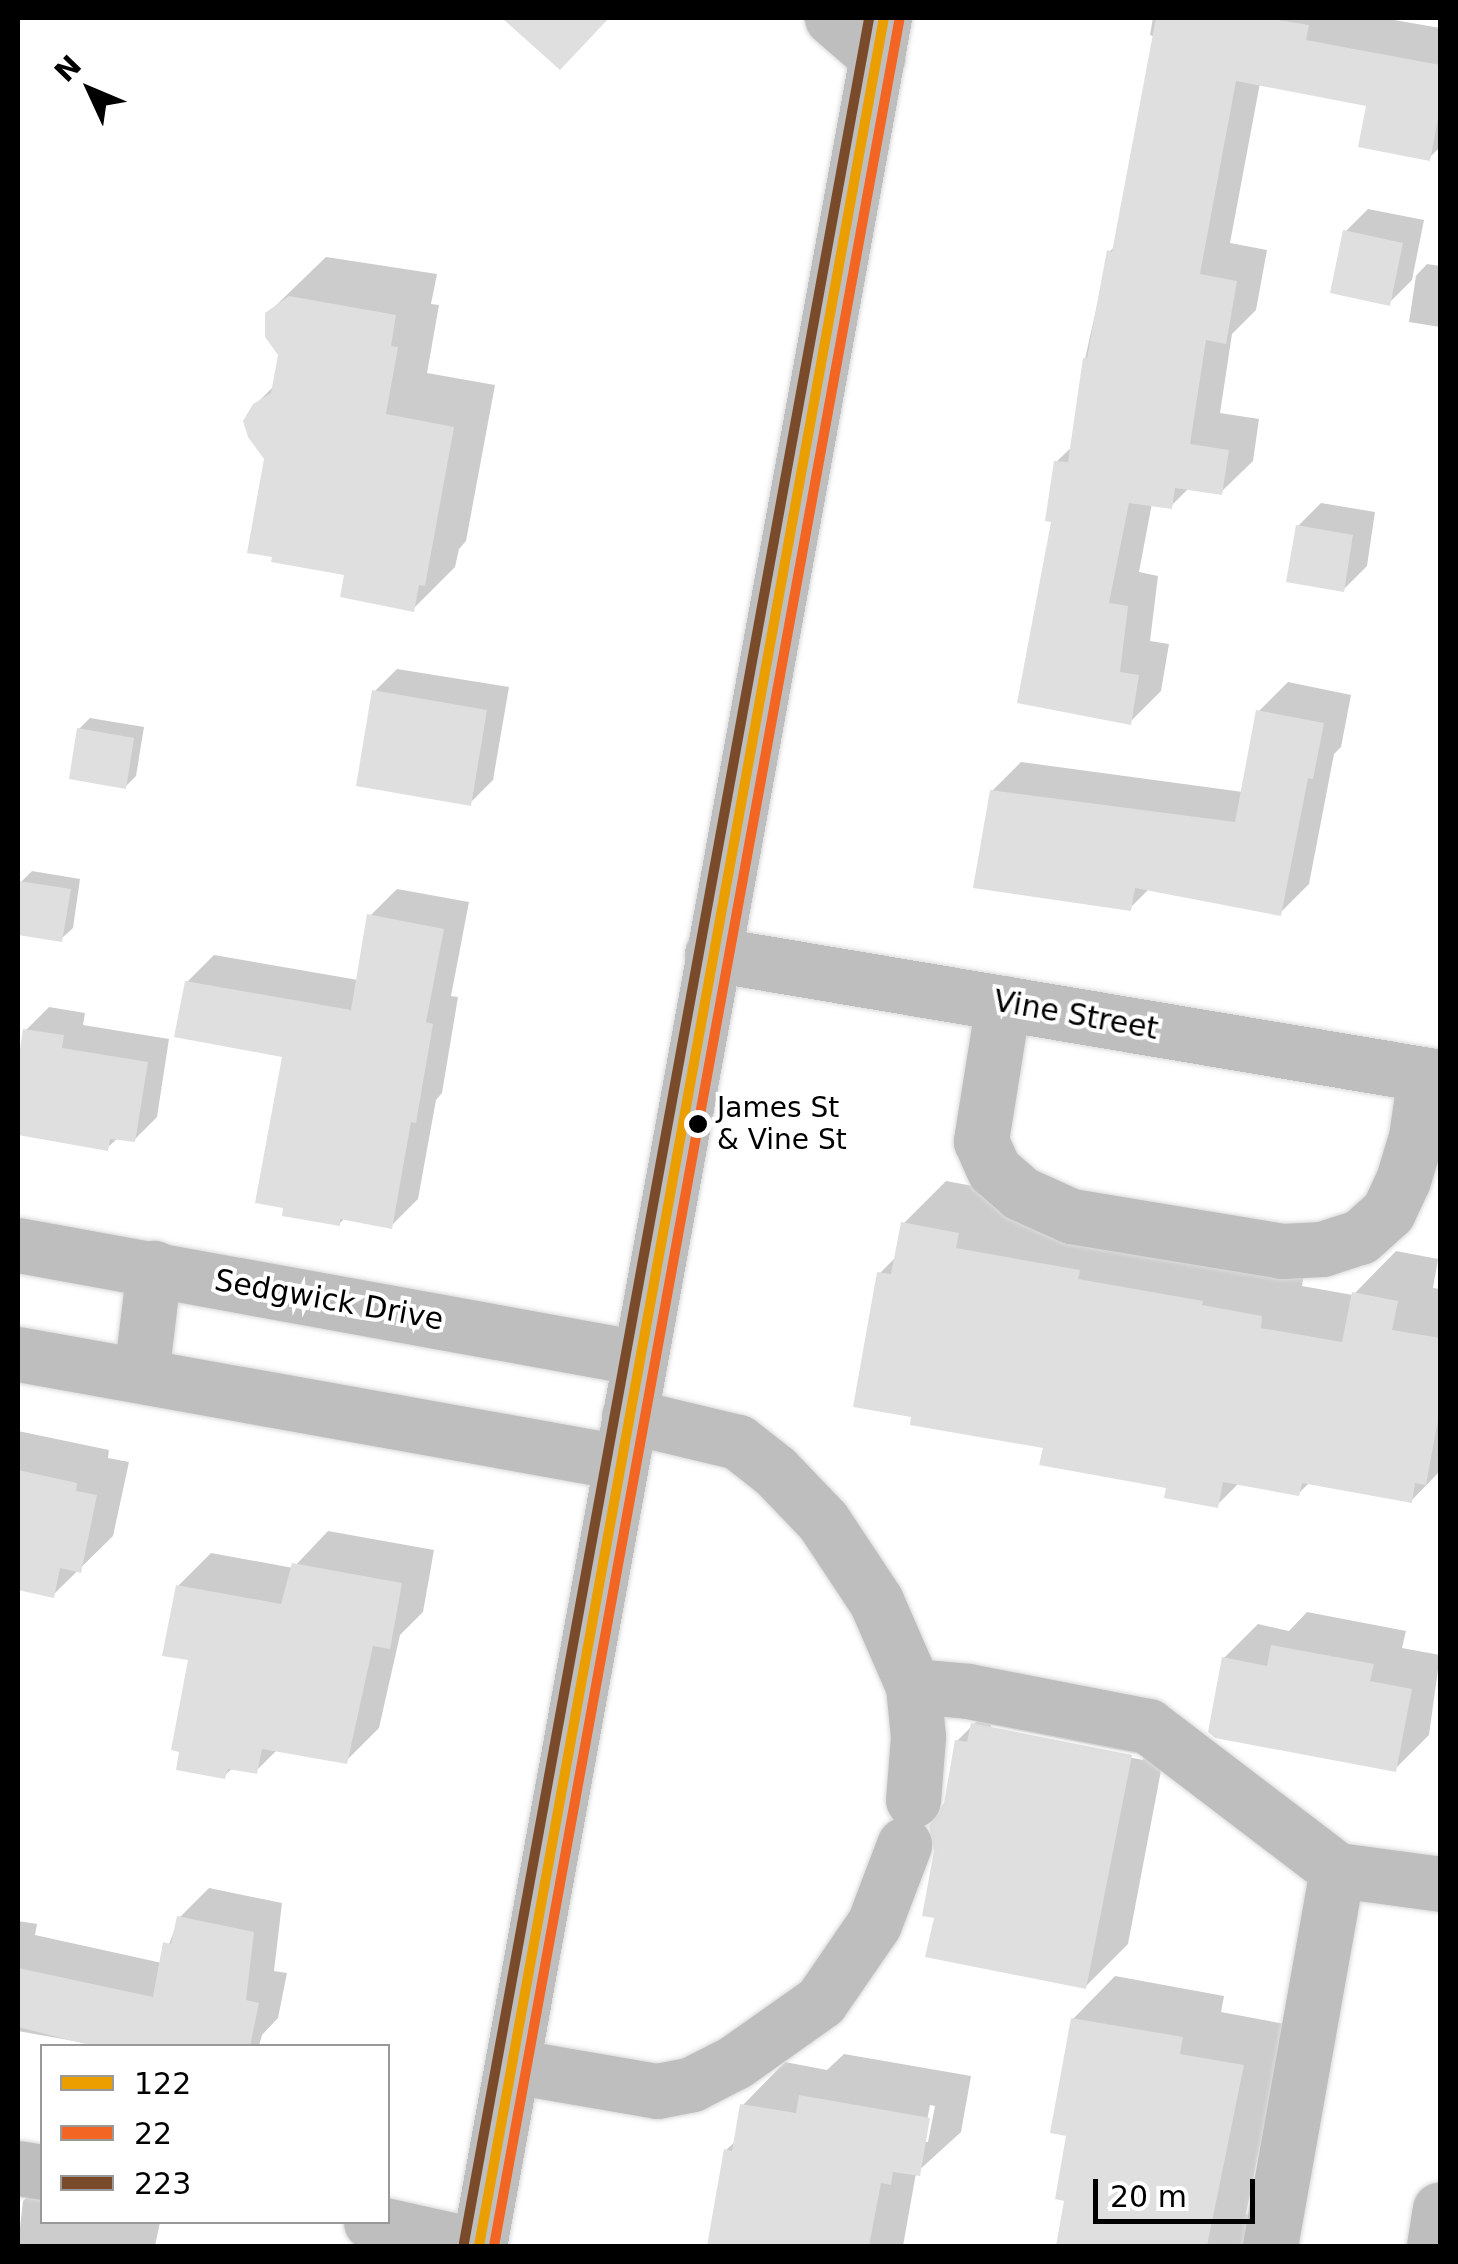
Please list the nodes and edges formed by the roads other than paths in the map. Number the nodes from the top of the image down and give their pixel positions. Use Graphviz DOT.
graph roads {
  1 [pos="832,18"];
  2 [pos="881,37"];
  3 [pos="712,954"];
  4 [pos="1004,1003"];
  5 [pos="1433,1076"];
  6 [pos="18,1245"];
  7 [pos="154,1268"];
  8 [pos="18,1354"];
  9 [pos="640,1358"];
  10 [pos="141,1375"];
  11 [pos="624,1439"];
  12 [pos="913,1686"];
  13 [pos="1336,1870"];
  14 [pos="1440,1884"];
  15 [pos="512,2066"];
  16 [pos="1440,2209"];
  17 [pos="380,2224"];
  18 [pos="479,2246"];
  19 [pos="1270,2246"];
  20 [pos="1434,2246"];
  1 -- 2 [label="street"];
  2 -- 3 [label="street"];
  3 -- 4 [label="street, Vine Street"];
  3 -- 9 [label="street"];
  4 -- 5 [label="street, Vine Street"];
  4 -- 5 [label="street"];
  6 -- 7 [label="street, Sedgwick Drive"];
  7 -- 9 [label="street, Sedgwick Drive"];
  7 -- 10 [label="street"];
  8 -- 10 [label="street"];
  9 -- 11 [label="street"];
  10 -- 11 [label="street"];
  11 -- 12 [label="street"];
  11 -- 15 [label="street"];
  12 -- 13 [label="street"];
  12 -- 15 [label="street"];
  13 -- 14 [label="street"];
  13 -- 19 [label="street"];
  15 -- 18 [label="street"];
  16 -- 20 [label="street"];
  17 -- 18 [label="street"];
}
